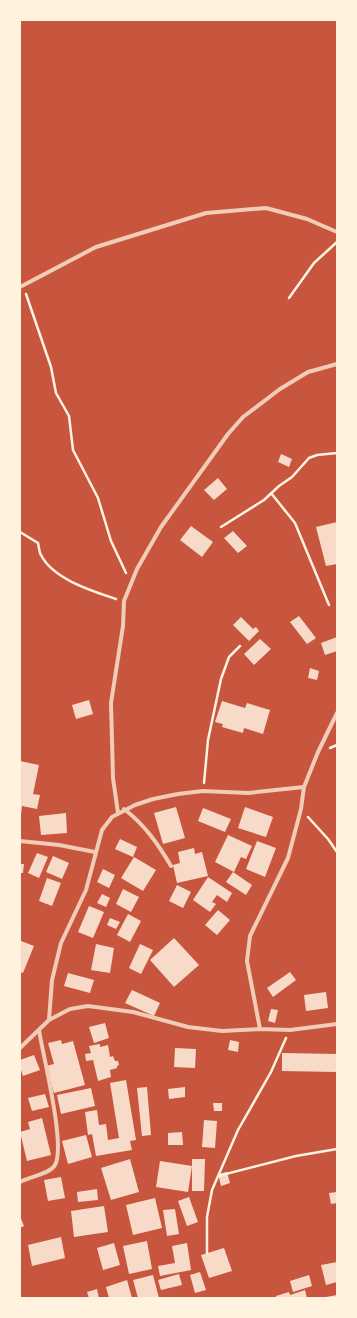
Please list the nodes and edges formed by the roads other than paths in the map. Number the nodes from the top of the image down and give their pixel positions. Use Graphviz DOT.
graph roads {
  1 [pos="337,232"];
  2 [pos="21,287"];
  3 [pos="337,364"];
  4 [pos="337,713"];
  5 [pos="304,787"];
  6 [pos="124,809"];
  7 [pos="118,813"];
  8 [pos="20,841"];
  9 [pos="95,852"];
  10 [pos="171,866"];
  11 [pos="49,1020"];
  12 [pos="337,1024"];
  13 [pos="260,1029"];
  14 [pos="39,1030"];
  15 [pos="20,1048"];
  16 [pos="20,1182"];
  1 -- 2 [label="street"];
  3 -- 7 [label="street"];
  4 -- 5 [label="street"];
  5 -- 6 [label="street"];
  5 -- 13 [label="street"];
  6 -- 7 [label="street"];
  6 -- 10 [label="street"];
  7 -- 9 [label="street"];
  8 -- 9 [label="street"];
  9 -- 11 [label="street"];
  11 -- 13 [label="street"];
  11 -- 14 [label="street"];
  12 -- 13 [label="street"];
  14 -- 15 [label="street"];
  14 -- 16 [label="street"];
}
